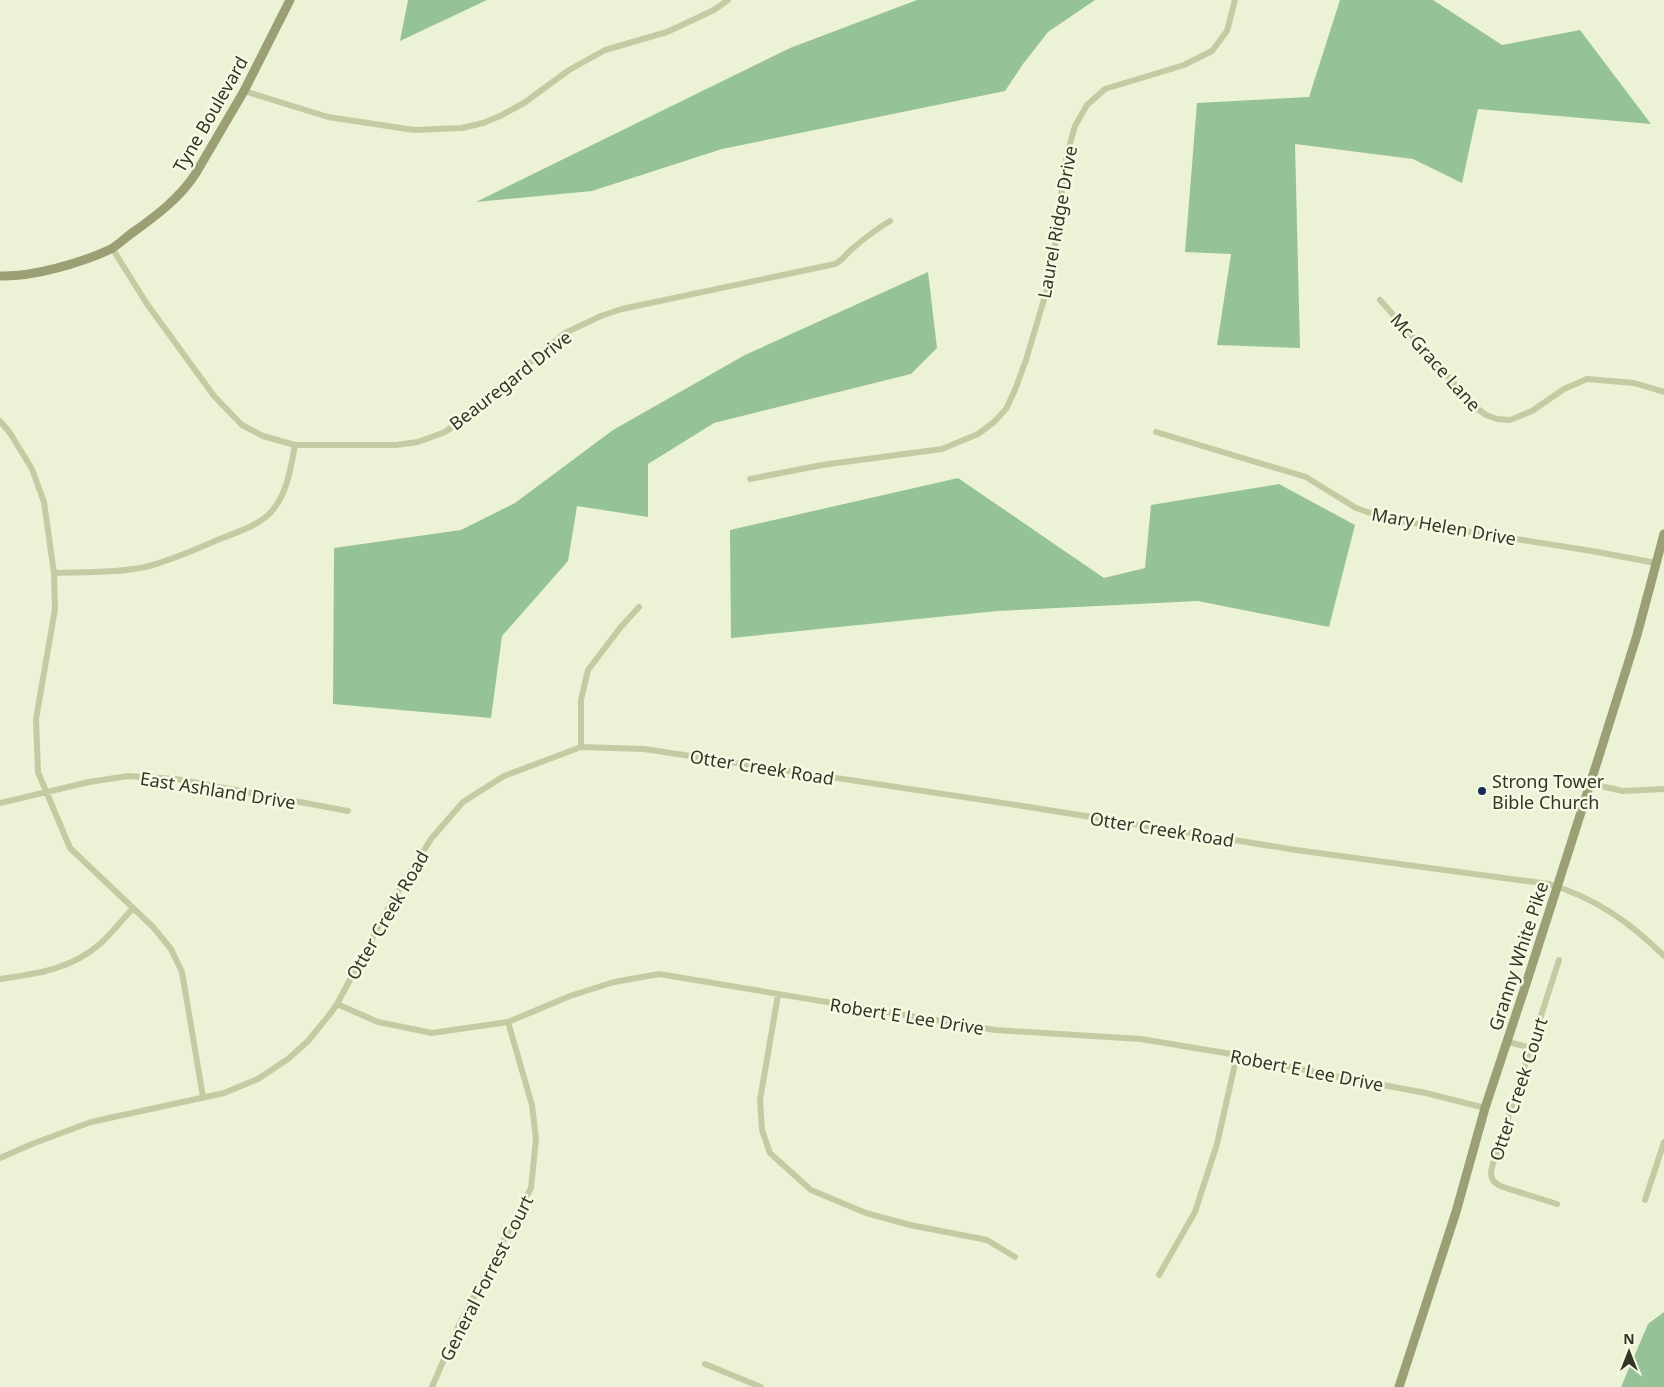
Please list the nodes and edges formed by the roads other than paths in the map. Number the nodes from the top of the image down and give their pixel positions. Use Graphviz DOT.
graph roads {
  1 [pos="290,0"];
  2 [pos="728,0"];
  3 [pos="1235,0"];
  4 [pos="244,91"];
  5 [pos="890,221"];
  6 [pos="112,248"];
  7 [pos="0,276"];
  8 [pos="1380,300"];
  9 [pos="1664,392"];
  10 [pos="0,421"];
  11 [pos="1156,432"];
  12 [pos="295,445"];
  13 [pos="750,479"];
  14 [pos="1664,534"];
  15 [pos="1656,564"];
  16 [pos="54,573"];
  17 [pos="640,607"];
  18 [pos="581,746"];
  19 [pos="1590,784"];
  20 [pos="1664,788"];
  21 [pos="46,791"];
  22 [pos="0,802"];
  23 [pos="348,811"];
  24 [pos="1557,886"];
  25 [pos="133,908"];
  26 [pos="1664,956"];
  27 [pos="1560,960"];
  28 [pos="0,979"];
  29 [pos="778,995"];
  30 [pos="337,1004"];
  31 [pos="508,1022"];
  32 [pos="1508,1042"];
  33 [pos="1532,1048"];
  34 [pos="1237,1056"];
  35 [pos="203,1097"];
  36 [pos="1485,1108"];
  37 [pos="1664,1142"];
  38 [pos="0,1158"];
  39 [pos="1645,1200"];
  40 [pos="1557,1204"];
  41 [pos="1015,1257"];
  42 [pos="1159,1275"];
  43 [pos="705,1364"];
  44 [pos="432,1387"];
  45 [pos="761,1387"];
  46 [pos="1399,1387"];
  1 -- 4 [label="main road, Tyne Boulevard"];
  2 -- 4 [label="street"];
  3 -- 13 [label="street, Laurel Ridge Drive"];
  4 -- 6 [label="main road, Tyne Boulevard"];
  5 -- 12 [label="street, Beauregard Drive"];
  6 -- 7 [label="main road, Tyne Boulevard"];
  6 -- 12 [label="street, Beauregard Drive"];
  8 -- 9 [label="street, Mc Grace Lane"];
  10 -- 16 [label="street"];
  11 -- 15 [label="street, Mary Helen Drive"];
  12 -- 16 [label="street"];
  14 -- 15 [label="main road, Granny White Pike"];
  15 -- 19 [label="main road, Granny White Pike"];
  16 -- 21 [label="street"];
  17 -- 18 [label="street"];
  18 -- 24 [label="street, Otter Creek Road"];
  18 -- 30 [label="street, Otter Creek Road"];
  19 -- 20 [label="street"];
  19 -- 24 [label="main road, Granny White Pike"];
  21 -- 22 [label="street, East Ashland Drive"];
  21 -- 23 [label="street, East Ashland Drive"];
  21 -- 25 [label="street"];
  24 -- 26 [label="street, Otter Creek Road"];
  24 -- 32 [label="main road, Granny White Pike"];
  25 -- 28 [label="street"];
  25 -- 35 [label="street"];
  27 -- 33 [label="street, Otter Creek Court"];
  29 -- 31 [label="street, Robert E Lee Drive"];
  29 -- 34 [label="street, Robert E Lee Drive"];
  29 -- 41 [label="street"];
  30 -- 31 [label="street, Robert E Lee Drive"];
  30 -- 35 [label="street, Otter Creek Road"];
  31 -- 44 [label="street, General Forrest Court"];
  32 -- 33 [label="street"];
  32 -- 36 [label="main road, Granny White Pike"];
  33 -- 40 [label="street, Otter Creek Court"];
  34 -- 36 [label="street, Robert E Lee Drive"];
  34 -- 42 [label="street"];
  35 -- 38 [label="street, Otter Creek Road"];
  36 -- 46 [label="main road, Granny White Pike"];
  37 -- 39 [label="street"];
  43 -- 45 [label="street"];
}
